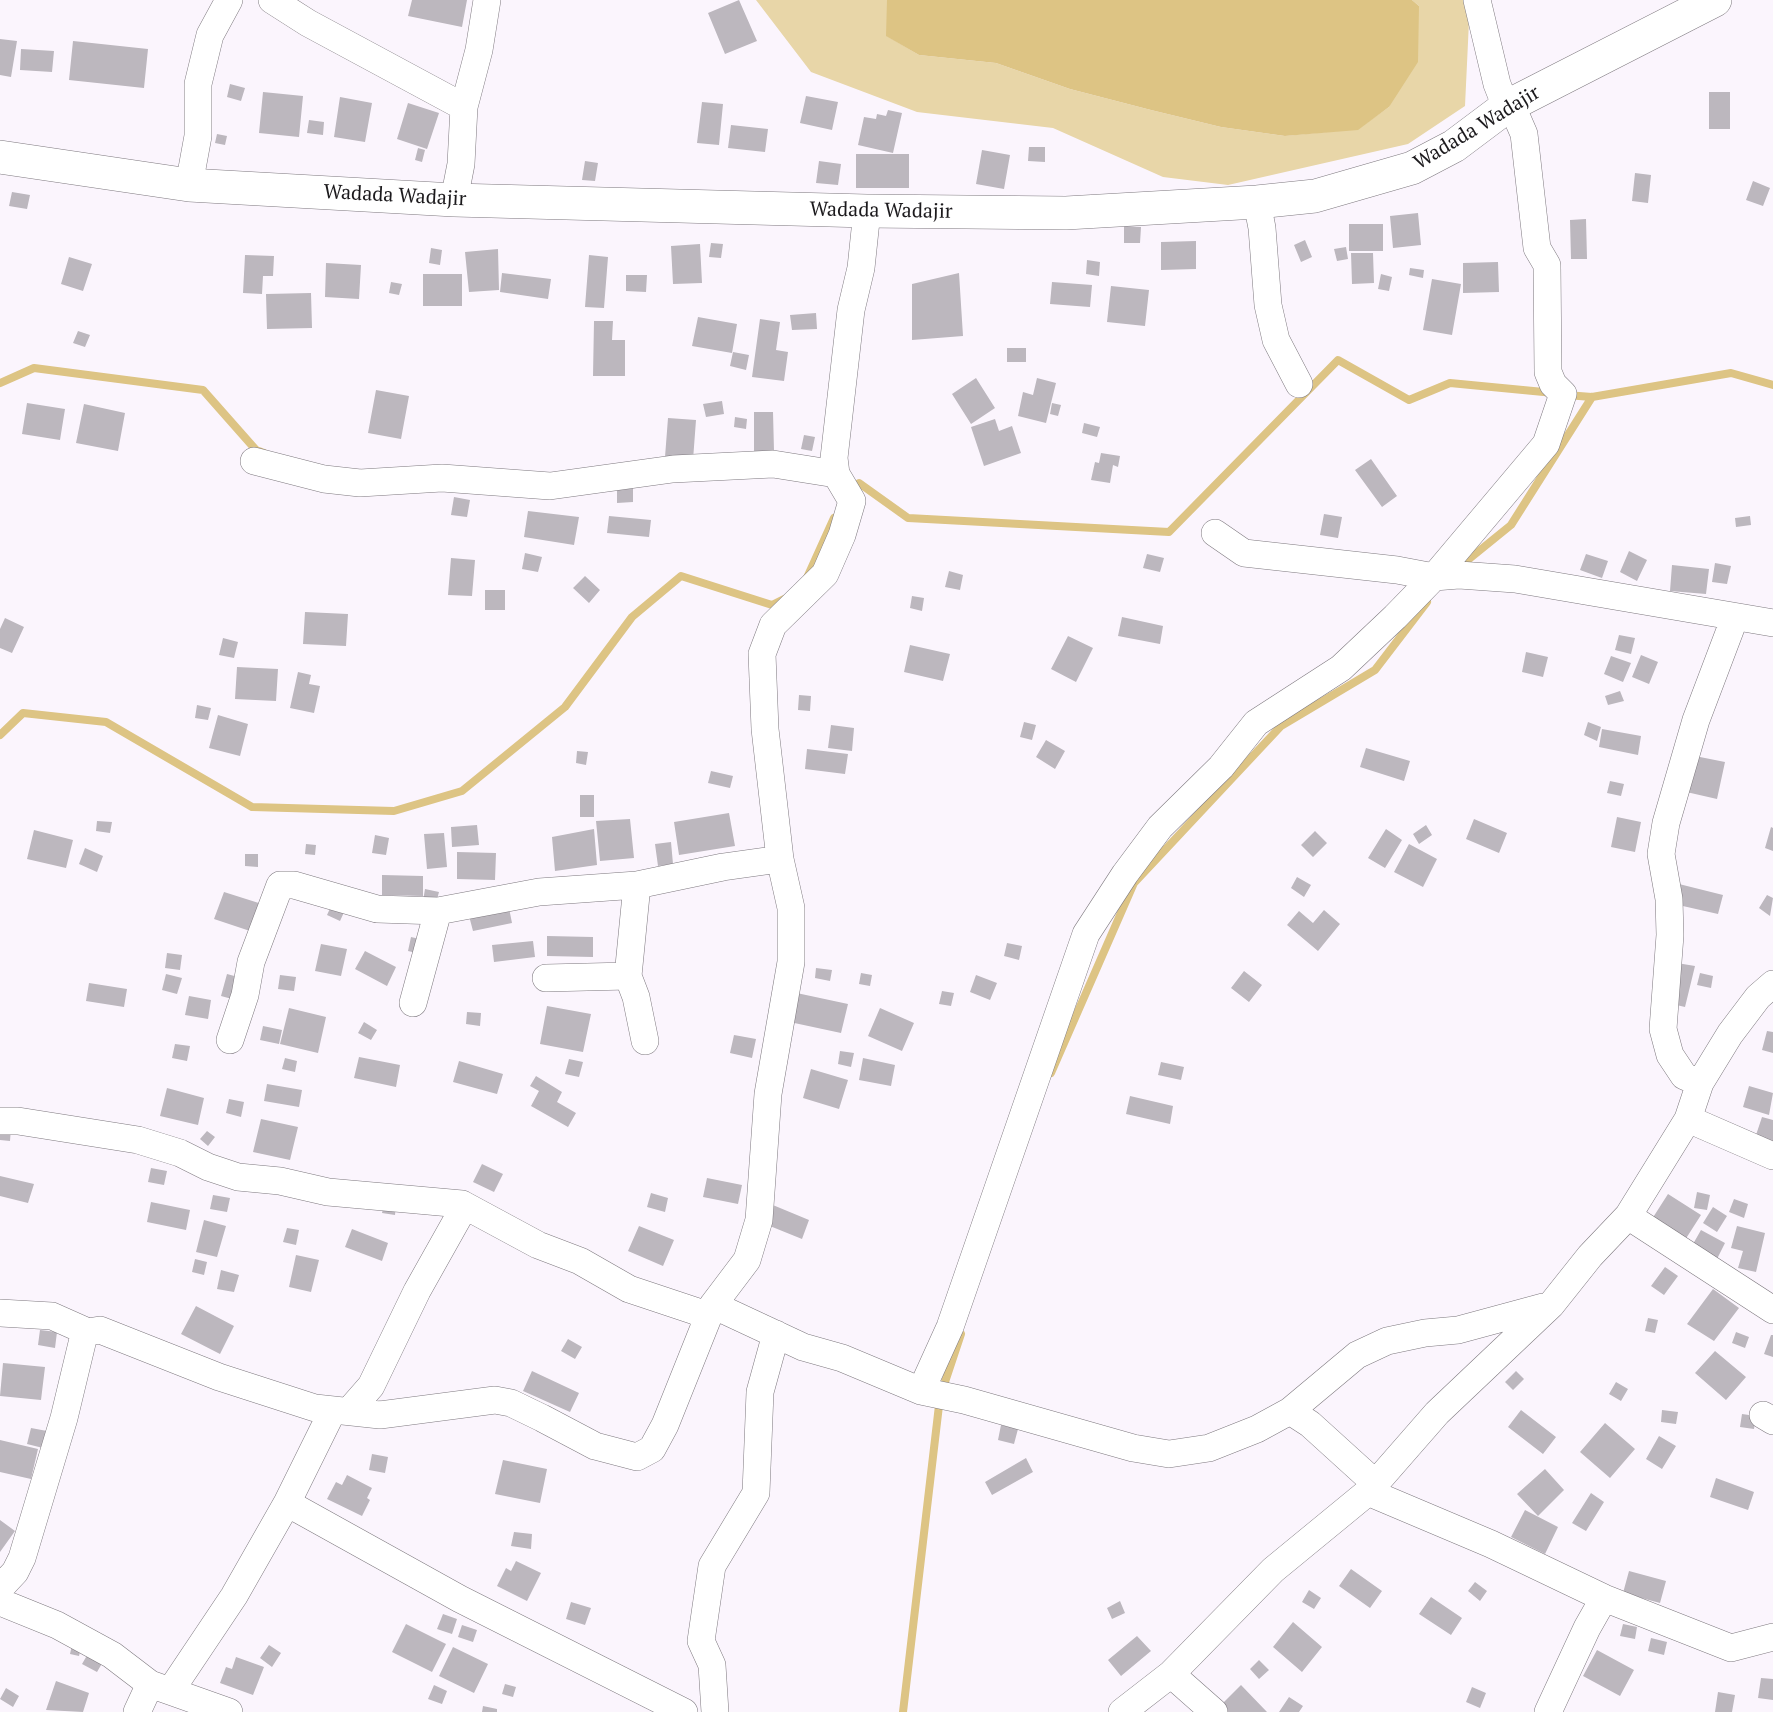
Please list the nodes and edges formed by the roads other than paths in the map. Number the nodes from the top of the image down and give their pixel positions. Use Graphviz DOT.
graph roads {
  1 [pos="228,0"];
  2 [pos="272,0"];
  3 [pos="487,0"];
  4 [pos="1477,0"];
  5 [pos="1715,0"];
  6 [pos="1509,106"];
  7 [pos="464,107"];
  8 [pos="0,157"];
  9 [pos="189,185"];
  10 [pos="454,200"];
  11 [pos="1257,202"];
  12 [pos="867,211"];
  13 [pos="1299,384"];
  14 [pos="254,461"];
  15 [pos="837,474"];
  16 [pos="1215,533"];
  17 [pos="1434,577"];
  18 [pos="1734,617"];
  19 [pos="1773,622"];
  20 [pos="780,860"];
  21 [pos="637,885"];
  22 [pos="438,911"];
  23 [pos="628,976"];
  24 [pos="546,978"];
  25 [pos="1773,984"];
  26 [pos="413,1003"];
  27 [pos="230,1040"];
  28 [pos="645,1041"];
  29 [pos="1700,1083"];
  30 [pos="1689,1119"];
  31 [pos="0,1121"];
  32 [pos="1773,1156"];
  33 [pos="462,1204"];
  34 [pos="1628,1216"];
  35 [pos="1551,1305"];
  36 [pos="1773,1310"];
  37 [pos="0,1313"];
  38 [pos="709,1314"];
  39 [pos="88,1332"];
  40 [pos="776,1334"];
  41 [pos="921,1391"];
  42 [pos="341,1410"];
  43 [pos="1290,1411"];
  44 [pos="1371,1488"];
  45 [pos="287,1503"];
  46 [pos="0,1588"];
  47 [pos="1604,1598"];
  48 [pos="0,1602"];
  49 [pos="1773,1637"];
  50 [pos="1171,1674"];
  51 [pos="161,1687"];
  52 [pos="137,1712"];
  53 [pos="230,1712"];
  54 [pos="684,1712"];
  55 [pos="715,1712"];
  56 [pos="1122,1712"];
  57 [pos="1214,1712"];
  58 [pos="1548,1712"];
  1 -- 9 [label="street"];
  2 -- 7 [label="street"];
  3 -- 7 [label="street"];
  4 -- 6 [label="street"];
  5 -- 6 [label="street, Wadada Wadajir"];
  6 -- 11 [label="street, Wadada Wadajir"];
  6 -- 17 [label="street"];
  7 -- 10 [label="street"];
  8 -- 9 [label="street, Wadada Wadajir"];
  9 -- 10 [label="street, Wadada Wadajir"];
  10 -- 12 [label="street, Wadada Wadajir"];
  11 -- 12 [label="street, Wadada Wadajir"];
  11 -- 13 [label="street"];
  12 -- 15 [label="street"];
  14 -- 15 [label="street"];
  15 -- 20 [label="street"];
  16 -- 17 [label="street"];
  17 -- 18 [label="street"];
  17 -- 41 [label="street"];
  18 -- 19 [label="street"];
  18 -- 29 [label="street"];
  20 -- 21 [label="street"];
  20 -- 38 [label="street"];
  21 -- 22 [label="street"];
  21 -- 23 [label="street"];
  22 -- 26 [label="street"];
  22 -- 27 [label="street"];
  23 -- 24 [label="street"];
  23 -- 28 [label="street"];
  25 -- 29 [label="street"];
  29 -- 30 [label="street"];
  30 -- 32 [label="street"];
  30 -- 34 [label="street"];
  31 -- 33 [label="street"];
  33 -- 38 [label="street"];
  33 -- 42 [label="street"];
  34 -- 35 [label="street"];
  34 -- 36 [label="street"];
  35 -- 43 [label="street"];
  35 -- 44 [label="street"];
  37 -- 39 [label="street"];
  38 -- 40 [label="street"];
  38 -- 42 [label="street"];
  39 -- 42 [label="street"];
  39 -- 46 [label="street"];
  40 -- 41 [label="street"];
  40 -- 55 [label="street"];
  41 -- 43 [label="street"];
  42 -- 45 [label="street"];
  43 -- 44 [label="street"];
  44 -- 47 [label="street"];
  44 -- 50 [label="street"];
  45 -- 51 [label="street"];
  45 -- 54 [label="street"];
  47 -- 49 [label="street"];
  47 -- 58 [label="street"];
  48 -- 51 [label="street"];
  50 -- 56 [label="street"];
  50 -- 57 [label="street"];
  51 -- 52 [label="street"];
  51 -- 53 [label="street"];
}
